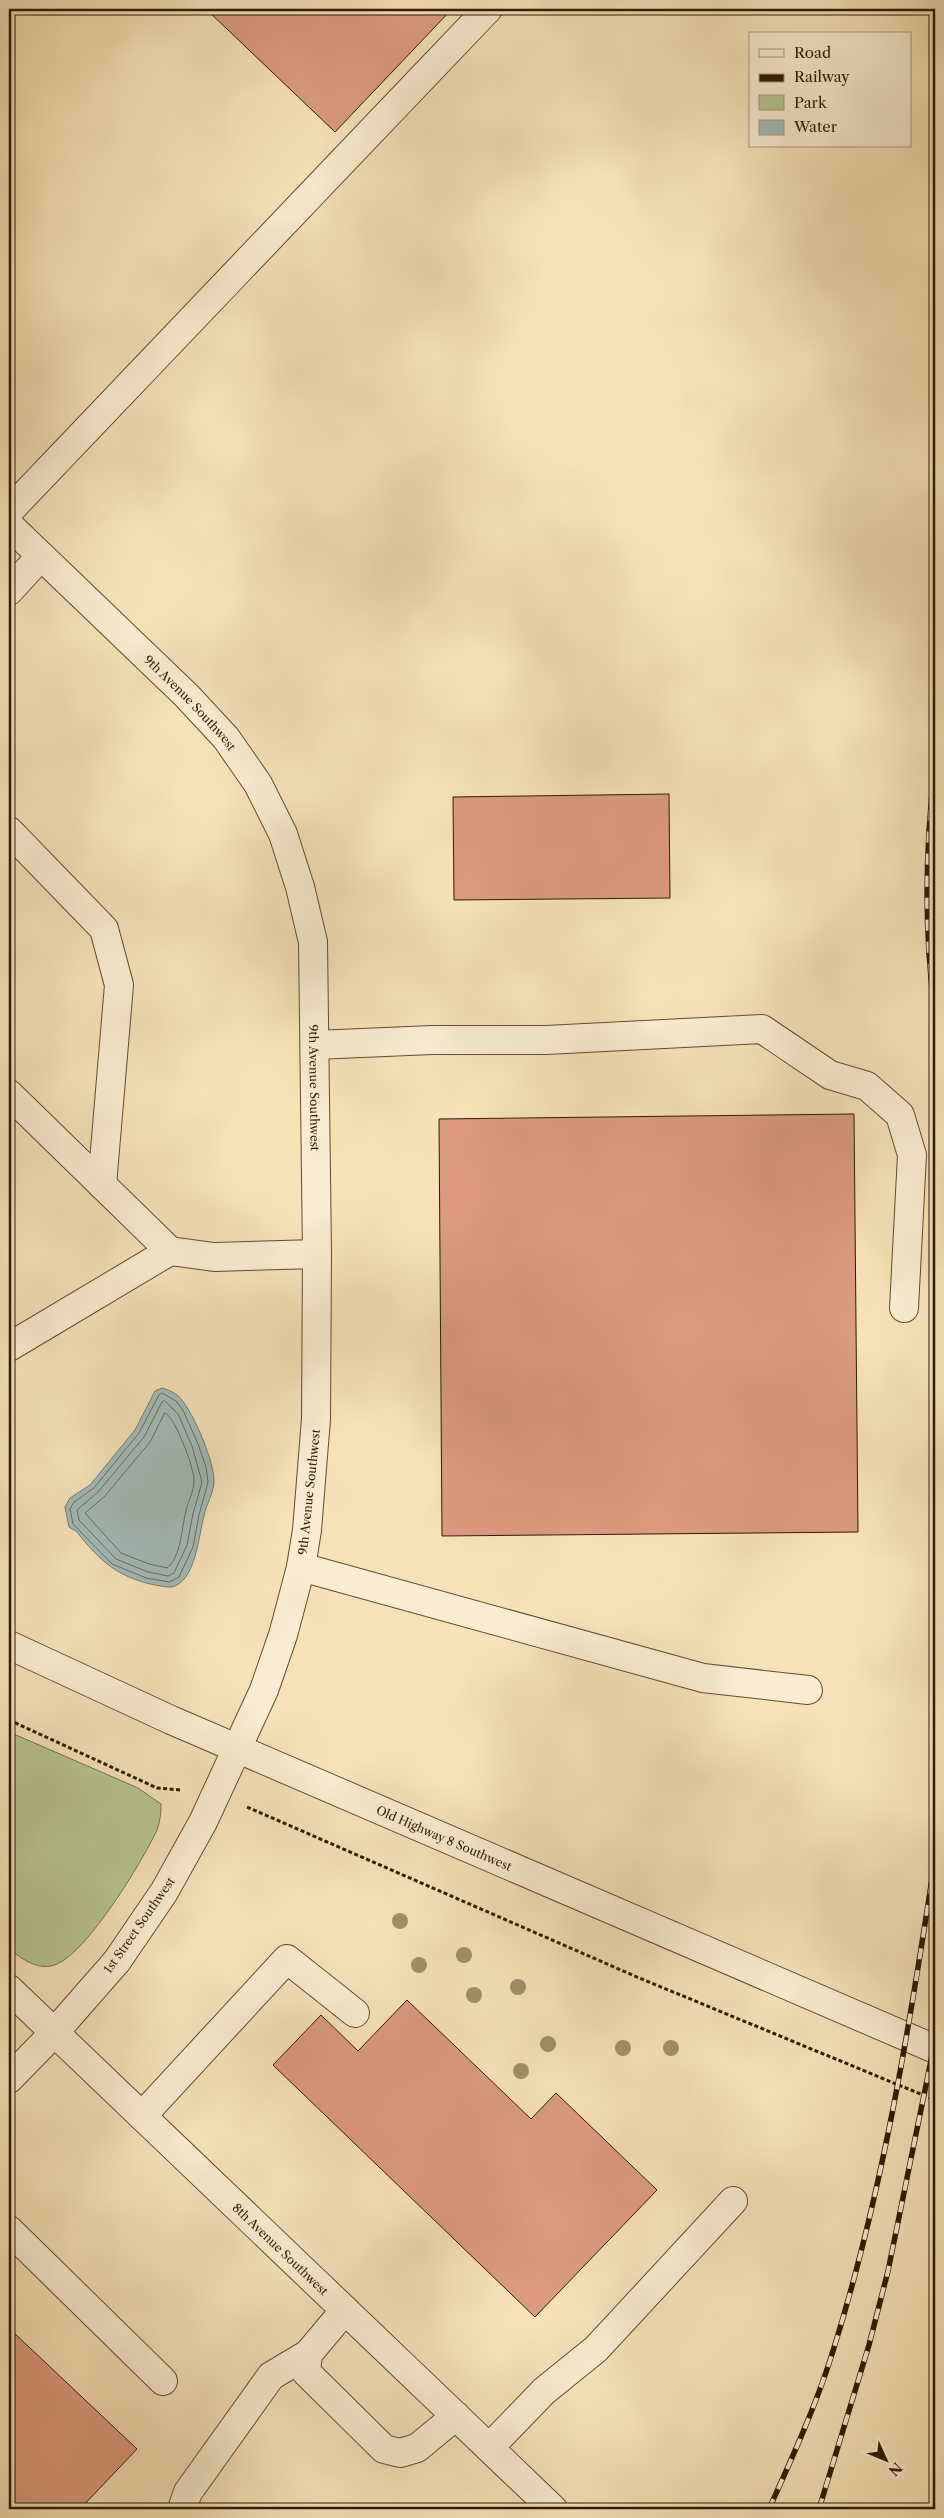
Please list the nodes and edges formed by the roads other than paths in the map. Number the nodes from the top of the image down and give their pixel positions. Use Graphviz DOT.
graph roads {
  1 [pos="488,9"];
  2 [pos="9,511"];
  3 [pos="9,525"];
  4 [pos="41,556"];
  5 [pos="9,591"];
  6 [pos="9,831"];
  7 [pos="315,1045"];
  8 [pos="9,1094"];
  9 [pos="102,1185"];
  10 [pos="170,1251"];
  11 [pos="317,1254"];
  12 [pos="904,1308"];
  13 [pos="9,1347"];
  14 [pos="301,1567"];
  15 [pos="9,1645"];
  16 [pos="808,1690"];
  17 [pos="236,1748"];
  18 [pos="9,1989"];
  19 [pos="354,2013"];
  20 [pos="54,2032"];
  21 [pos="935,2049"];
  22 [pos="9,2079"];
  23 [pos="142,2116"];
  24 [pos="733,2201"];
  25 [pos="9,2230"];
  26 [pos="345,2310"];
  27 [pos="308,2354"];
  28 [pos="163,2381"];
  29 [pos="456,2416"];
  30 [pos="489,2448"];
  31 [pos="182,2509"];
  32 [pos="553,2509"];
  1 -- 2 [label="street"];
  3 -- 4 [label="street, 9th Avenue Southwest"];
  4 -- 5 [label="street"];
  4 -- 7 [label="street, 9th Avenue Southwest"];
  6 -- 9 [label="street"];
  7 -- 11 [label="street, 9th Avenue Southwest"];
  7 -- 12 [label="street"];
  8 -- 9 [label="street"];
  9 -- 10 [label="street"];
  10 -- 11 [label="street"];
  10 -- 13 [label="street"];
  11 -- 14 [label="street, 9th Avenue Southwest"];
  14 -- 16 [label="street"];
  14 -- 17 [label="street, 9th Avenue Southwest"];
  15 -- 17 [label="street, Old Highway 8 Southwest"];
  17 -- 20 [label="street, 1st Street Southwest"];
  17 -- 21 [label="street, Old Highway 8 Southwest"];
  18 -- 20 [label="street, 8th Avenue Southwest"];
  19 -- 23 [label="street"];
  20 -- 22 [label="street, 1st Street Southwest"];
  20 -- 23 [label="street, 8th Avenue Southwest"];
  23 -- 26 [label="street, 8th Avenue Southwest"];
  24 -- 30 [label="street"];
  25 -- 28 [label="street"];
  26 -- 27 [label="street"];
  26 -- 29 [label="street, 8th Avenue Southwest"];
  27 -- 29 [label="street"];
  27 -- 31 [label="street"];
  29 -- 30 [label="street, 8th Avenue Southwest"];
  30 -- 32 [label="street, 8th Avenue Southwest"];
}
